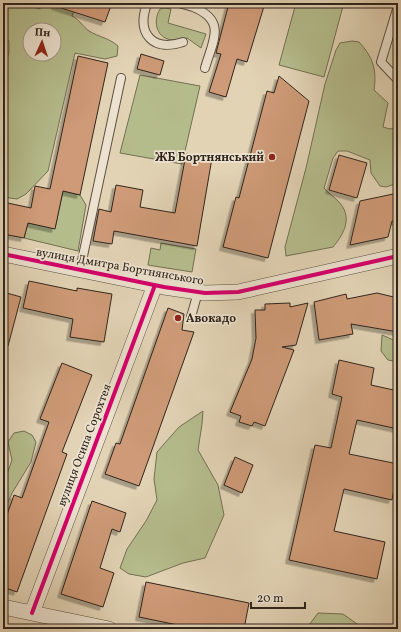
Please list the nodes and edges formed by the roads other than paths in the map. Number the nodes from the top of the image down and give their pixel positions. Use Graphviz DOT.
graph roads {
  1 [pos="150,3"];
  2 [pos="179,3"];
  3 [pos="194,5"];
  4 [pos="398,6"];
  5 [pos="183,42"];
  6 [pos="205,68"];
  7 [pos="121,78"];
  8 [pos="398,80"];
  9 [pos="3,254"];
  10 [pos="398,256"];
  11 [pos="80,270"];
  12 [pos="155,285"];
  13 [pos="198,292"];
  14 [pos="191,317"];
  15 [pos="3,608"];
  16 [pos="32,613"];
  17 [pos="107,629"];
  1 -- 5 [label="lane"];
  2 -- 3 [label="lane"];
  3 -- 6 [label="lane"];
  4 -- 8 [label="lane"];
  7 -- 11 [label="lane"];
  9 -- 11 [label="street, вулиця Дмитра Бортнянського"];
  10 -- 13 [label="street, вулиця Дмитра Бортнянського"];
  11 -- 12 [label="street, вулиця Дмитра Бортнянського"];
  12 -- 13 [label="street, вулиця Дмитра Бортнянського"];
  12 -- 16 [label="street, вулиця Осипа Сорохтея"];
  13 -- 14 [label="lane"];
  15 -- 16 [label="street"];
  16 -- 17 [label="street"];
}
